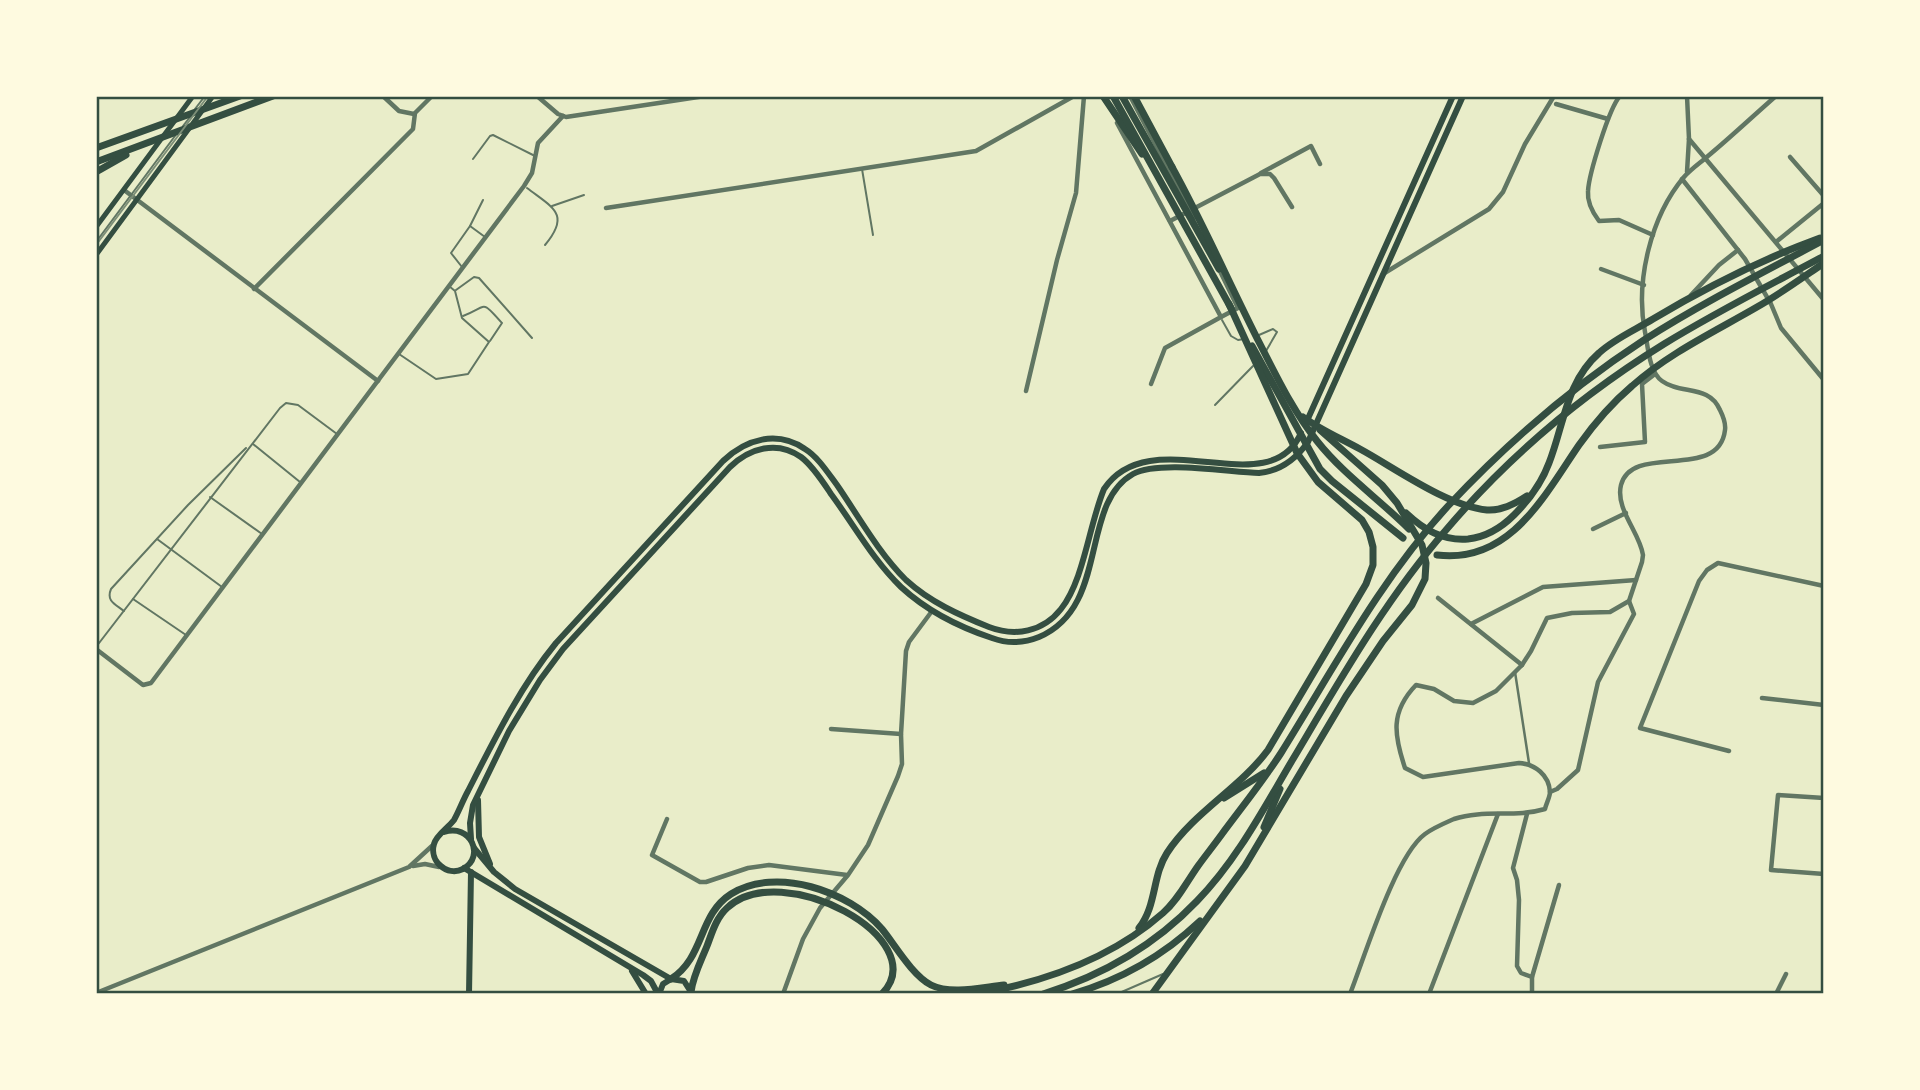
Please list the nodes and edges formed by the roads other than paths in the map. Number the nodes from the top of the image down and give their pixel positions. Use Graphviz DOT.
graph roads {
  1 [pos="193,96"];
  2 [pos="205,96"];
  3 [pos="212,96"];
  4 [pos="240,96"];
  5 [pos="273,96"];
  6 [pos="383,96"];
  7 [pos="432,96"];
  8 [pos="537,96"];
  9 [pos="705,96"];
  10 [pos="1074,96"];
  11 [pos="1084,96"];
  12 [pos="1105,96"];
  13 [pos="1113,96"];
  14 [pos="1122,96"];
  15 [pos="1132,96"];
  16 [pos="1453,96"];
  17 [pos="1463,96"];
  18 [pos="1554,96"];
  19 [pos="1620,96"];
  20 [pos="1687,96"];
  21 [pos="1776,96"];
  22 [pos="1556,104"];
  23 [pos="414,114"];
  24 [pos="563,116"];
  25 [pos="1608,119"];
  26 [pos="139,133"];
  27 [pos="1689,139"];
  28 [pos="96,143"];
  29 [pos="143,145"];
  30 [pos="96,148"];
  31 [pos="535,156"];
  32 [pos="1790,157"];
  33 [pos="1707,158"];
  34 [pos="473,159"];
  35 [pos="96,162"];
  36 [pos="1320,164"];
  37 [pos="862,168"];
  38 [pos="96,172"];
  39 [pos="1687,173"];
  40 [pos="1260,174"];
  41 [pos="1159,177"];
  42 [pos="1682,179"];
  43 [pos="524,186"];
  44 [pos="124,190"];
  45 [pos="131,195"];
  46 [pos="584,195"];
  47 [pos="1408,196"];
  48 [pos="1824,196"];
  49 [pos="137,200"];
  50 [pos="483,200"];
  51 [pos="1417,200"];
  52 [pos="1824,203"];
  53 [pos="551,207"];
  54 [pos="1292,207"];
  55 [pos="606,208"];
  56 [pos="1190,210"];
  57 [pos="1170,221"];
  58 [pos="470,226"];
  59 [pos="96,227"];
  60 [pos="873,235"];
  61 [pos="1653,235"];
  62 [pos="485,238"];
  63 [pos="1824,238"];
  64 [pos="96,242"];
  65 [pos="1776,242"];
  66 [pos="545,245"];
  67 [pos="1738,250"];
  68 [pos="96,255"];
  69 [pos="1824,256"];
  70 [pos="1824,263"];
  71 [pos="463,267"];
  72 [pos="1601,269"];
  73 [pos="1382,275"];
  74 [pos="1644,285"];
  75 [pos="449,286"];
  76 [pos="254,289"];
  77 [pos="454,291"];
  78 [pos="1236,297"];
  79 [pos="1824,300"];
  80 [pos="1229,304"];
  81 [pos="461,317"];
  82 [pos="1220,317"];
  83 [pos="1645,328"];
  84 [pos="532,338"];
  85 [pos="489,342"];
  86 [pos="399,354"];
  87 [pos="1655,374"];
  88 [pos="1824,380"];
  89 [pos="378,381"];
  90 [pos="1152,384"];
  91 [pos="1026,391"];
  92 [pos="1214,405"];
  93 [pos="1300,415"];
  94 [pos="1320,430"];
  95 [pos="338,435"];
  96 [pos="251,443"];
  97 [pos="1600,447"];
  98 [pos="1251,464"];
  99 [pos="1250,473"];
  100 [pos="301,482"];
  101 [pos="1539,484"];
  102 [pos="210,497"];
  103 [pos="1397,503"];
  104 [pos="1626,513"];
  105 [pos="1593,529"];
  106 [pos="263,535"];
  107 [pos="1417,537"];
  108 [pos="1403,538"];
  109 [pos="157,539"];
  110 [pos="171,549"];
  111 [pos="1437,555"];
  112 [pos="1636,580"];
  113 [pos="1824,586"];
  114 [pos="223,588"];
  115 [pos="1438,598"];
  116 [pos="133,599"];
  117 [pos="1629,601"];
  118 [pos="937,603"];
  119 [pos="124,611"];
  120 [pos="932,611"];
  121 [pos="1471,624"];
  122 [pos="187,635"];
  123 [pos="96,648"];
  124 [pos="1522,665"];
  125 [pos="1515,672"];
  126 [pos="1762,698"];
  127 [pos="1824,705"];
  128 [pos="831,729"];
  129 [pos="901,734"];
  130 [pos="1729,751"];
  131 [pos="1291,763"];
  132 [pos="1529,763"];
  133 [pos="1272,765"];
  134 [pos="479,792"];
  135 [pos="1550,792"];
  136 [pos="1824,798"];
  137 [pos="1203,812"];
  138 [pos="1498,814"];
  139 [pos="1527,814"];
  140 [pos="667,819"];
  141 [pos="444,832"];
  142 [pos="473,844"];
  143 [pos="433,845"];
  144 [pos="1255,850"];
  145 [pos="409,867"];
  146 [pos="441,867"];
  147 [pos="464,868"];
  148 [pos="471,872"];
  149 [pos="494,872"];
  150 [pos="1824,874"];
  151 [pos="848,875"];
  152 [pos="481,877"];
  153 [pos="1559,885"];
  154 [pos="471,890"];
  155 [pos="1215,906"];
  156 [pos="1127,939"];
  157 [pos="626,965"];
  158 [pos="1167,971"];
  159 [pos="1786,974"];
  160 [pos="1532,977"];
  161 [pos="671,979"];
  162 [pos="1030,983"];
  163 [pos="96,993"];
  164 [pos="693,993"];
  165 [pos="469,994"];
  166 [pos="646,994"];
  167 [pos="659,994"];
  168 [pos="783,994"];
  169 [pos="882,994"];
  170 [pos="977,994"];
  171 [pos="1043,994"];
  172 [pos="1072,994"];
  173 [pos="1117,994"];
  174 [pos="1152,994"];
  175 [pos="1350,994"];
  176 [pos="1429,994"];
  177 [pos="1532,994"];
  178 [pos="1776,994"];
  1 -- 44 [label="main road"];
  2 -- 45 [label="lane"];
  3 -- 49 [label="main road"];
  4 -- 26 [label="highway"];
  5 -- 29 [label="highway"];
  6 -- 23 [label="street"];
  7 -- 23 [label="street"];
  8 -- 24 [label="street"];
  9 -- 24 [label="street"];
  10 -- 37 [label="street"];
  11 -- 91 [label="street"];
  12 -- 41 [label="highway"];
  12 -- 57 [label="street"];
  13 -- 41 [label="highway"];
  14 -- 78 [label="highway"];
  15 -- 56 [label="street"];
  15 -- 78 [label="highway"];
  16 -- 47 [label="main road"];
  17 -- 51 [label="main road"];
  18 -- 73 [label="street"];
  19 -- 25 [label="street"];
  20 -- 27 [label="street"];
  21 -- 33 [label="street"];
  22 -- 25 [label="street"];
  23 -- 76 [label="street"];
  24 -- 31 [label="street"];
  25 -- 61 [label="street"];
  26 -- 28 [label="highway"];
  26 -- 30 [label="highway"];
  27 -- 33 [label="street"];
  27 -- 39 [label="street"];
  29 -- 35 [label="highway"];
  29 -- 38 [label="highway"];
  31 -- 34 [label="lane"];
  31 -- 43 [label="street"];
  32 -- 48 [label="street"];
  33 -- 39 [label="street"];
  33 -- 65 [label="street"];
  36 -- 40 [label="street"];
  37 -- 55 [label="street"];
  37 -- 60 [label="lane"];
  39 -- 42 [label="street"];
  40 -- 54 [label="street"];
  40 -- 56 [label="street"];
  41 -- 80 [label="highway"];
  42 -- 61 [label="street"];
  42 -- 67 [label="street"];
  43 -- 53 [label="lane"];
  43 -- 62 [label="street"];
  44 -- 45 [label="street"];
  44 -- 59 [label="main road"];
  45 -- 49 [label="street"];
  45 -- 64 [label="lane"];
  46 -- 53 [label="lane"];
  47 -- 51 [label="main road"];
  47 -- 98 [label="main road"];
  49 -- 68 [label="main road"];
  49 -- 76 [label="street"];
  50 -- 58 [label="lane"];
  51 -- 73 [label="main road"];
  52 -- 65 [label="street"];
  53 -- 66 [label="lane"];
  56 -- 57 [label="street"];
  56 -- 82 [label="street"];
  57 -- 82 [label="street"];
  58 -- 62 [label="lane"];
  58 -- 71 [label="lane"];
  61 -- 74 [label="street"];
  62 -- 71 [label="street"];
  63 -- 101 [label="highway"];
  63 -- 133 [label="highway"];
  65 -- 79 [label="street"];
  67 -- 83 [label="street"];
  67 -- 88 [label="street"];
  69 -- 131 [label="highway"];
  70 -- 111 [label="highway"];
  71 -- 75 [label="street"];
  72 -- 74 [label="street"];
  73 -- 99 [label="main road"];
  74 -- 83 [label="street"];
  75 -- 77 [label="lane"];
  75 -- 86 [label="street"];
  76 -- 89 [label="street"];
  77 -- 81 [label="lane"];
  77 -- 84 [label="lane"];
  78 -- 93 [label="highway"];
  80 -- 108 [label="highway"];
  80 -- 137 [label="highway"];
  81 -- 85 [label="lane"];
  81 -- 85 [label="lane"];
  82 -- 90 [label="street"];
  82 -- 92 [label="lane"];
  83 -- 87 [label="street"];
  85 -- 86 [label="lane"];
  86 -- 89 [label="street"];
  87 -- 97 [label="street"];
  87 -- 104 [label="street"];
  89 -- 95 [label="street"];
  93 -- 94 [label="highway"];
  93 -- 107 [label="highway"];
  94 -- 101 [label="highway"];
  94 -- 103 [label="highway"];
  95 -- 96 [label="lane"];
  95 -- 100 [label="street"];
  96 -- 100 [label="lane"];
  96 -- 102 [label="lane"];
  96 -- 109 [label="lane"];
  98 -- 99 [label="main road"];
  98 -- 118 [label="main road"];
  99 -- 120 [label="main road"];
  100 -- 106 [label="street"];
  101 -- 103 [label="highway"];
  102 -- 106 [label="lane"];
  102 -- 110 [label="lane"];
  103 -- 107 [label="highway"];
  104 -- 105 [label="street"];
  104 -- 112 [label="street"];
  106 -- 114 [label="street"];
  107 -- 144 [label="highway"];
  109 -- 110 [label="lane"];
  109 -- 119 [label="lane"];
  110 -- 114 [label="lane"];
  110 -- 116 [label="lane"];
  112 -- 117 [label="street"];
  112 -- 121 [label="street"];
  113 -- 130 [label="street"];
  114 -- 122 [label="street"];
  115 -- 121 [label="street"];
  116 -- 119 [label="lane"];
  116 -- 122 [label="lane"];
  117 -- 124 [label="street"];
  117 -- 135 [label="street"];
  118 -- 120 [label="main road"];
  118 -- 141 [label="main road"];
  119 -- 123 [label="lane"];
  120 -- 129 [label="street"];
  120 -- 134 [label="main road"];
  121 -- 124 [label="street"];
  122 -- 123 [label="street"];
  124 -- 125 [label="street"];
  125 -- 132 [label="street"];
  125 -- 132 [label="street"];
  126 -- 127 [label="street"];
  128 -- 129 [label="street"];
  129 -- 151 [label="street"];
  131 -- 144 [label="highway"];
  131 -- 171 [label="highway"];
  132 -- 135 [label="street"];
  133 -- 137 [label="highway"];
  133 -- 156 [label="highway"];
  134 -- 142 [label="main road"];
  134 -- 149 [label="main road"];
  135 -- 139 [label="street"];
  136 -- 150 [label="street"];
  137 -- 156 [label="highway"];
  138 -- 139 [label="street"];
  138 -- 175 [label="street"];
  138 -- 176 [label="street"];
  139 -- 160 [label="street"];
  140 -- 151 [label="street"];
  141 -- 142 [label="main road"];
  141 -- 143 [label="main road"];
  142 -- 147 [label="main road"];
  142 -- 149 [label="main road"];
  143 -- 145 [label="street"];
  143 -- 146 [label="main road"];
  144 -- 155 [label="highway"];
  145 -- 146 [label="street"];
  145 -- 163 [label="street"];
  146 -- 147 [label="main road"];
  147 -- 148 [label="main road"];
  148 -- 152 [label="main road"];
  148 -- 154 [label="main road"];
  149 -- 161 [label="main road"];
  151 -- 168 [label="street"];
  152 -- 154 [label="main road"];
  152 -- 157 [label="main road"];
  153 -- 160 [label="street"];
  154 -- 165 [label="main road"];
  155 -- 158 [label="highway"];
  155 -- 172 [label="highway"];
  156 -- 162 [label="highway"];
  157 -- 166 [label="main road"];
  157 -- 167 [label="main road"];
  158 -- 173 [label="lane"];
  158 -- 174 [label="highway"];
  159 -- 178 [label="street"];
  160 -- 177 [label="street"];
  161 -- 162 [label="highway"];
  161 -- 164 [label="main road"];
  161 -- 167 [label="main road"];
  162 -- 170 [label="highway"];
  164 -- 169 [label="highway"];
}
